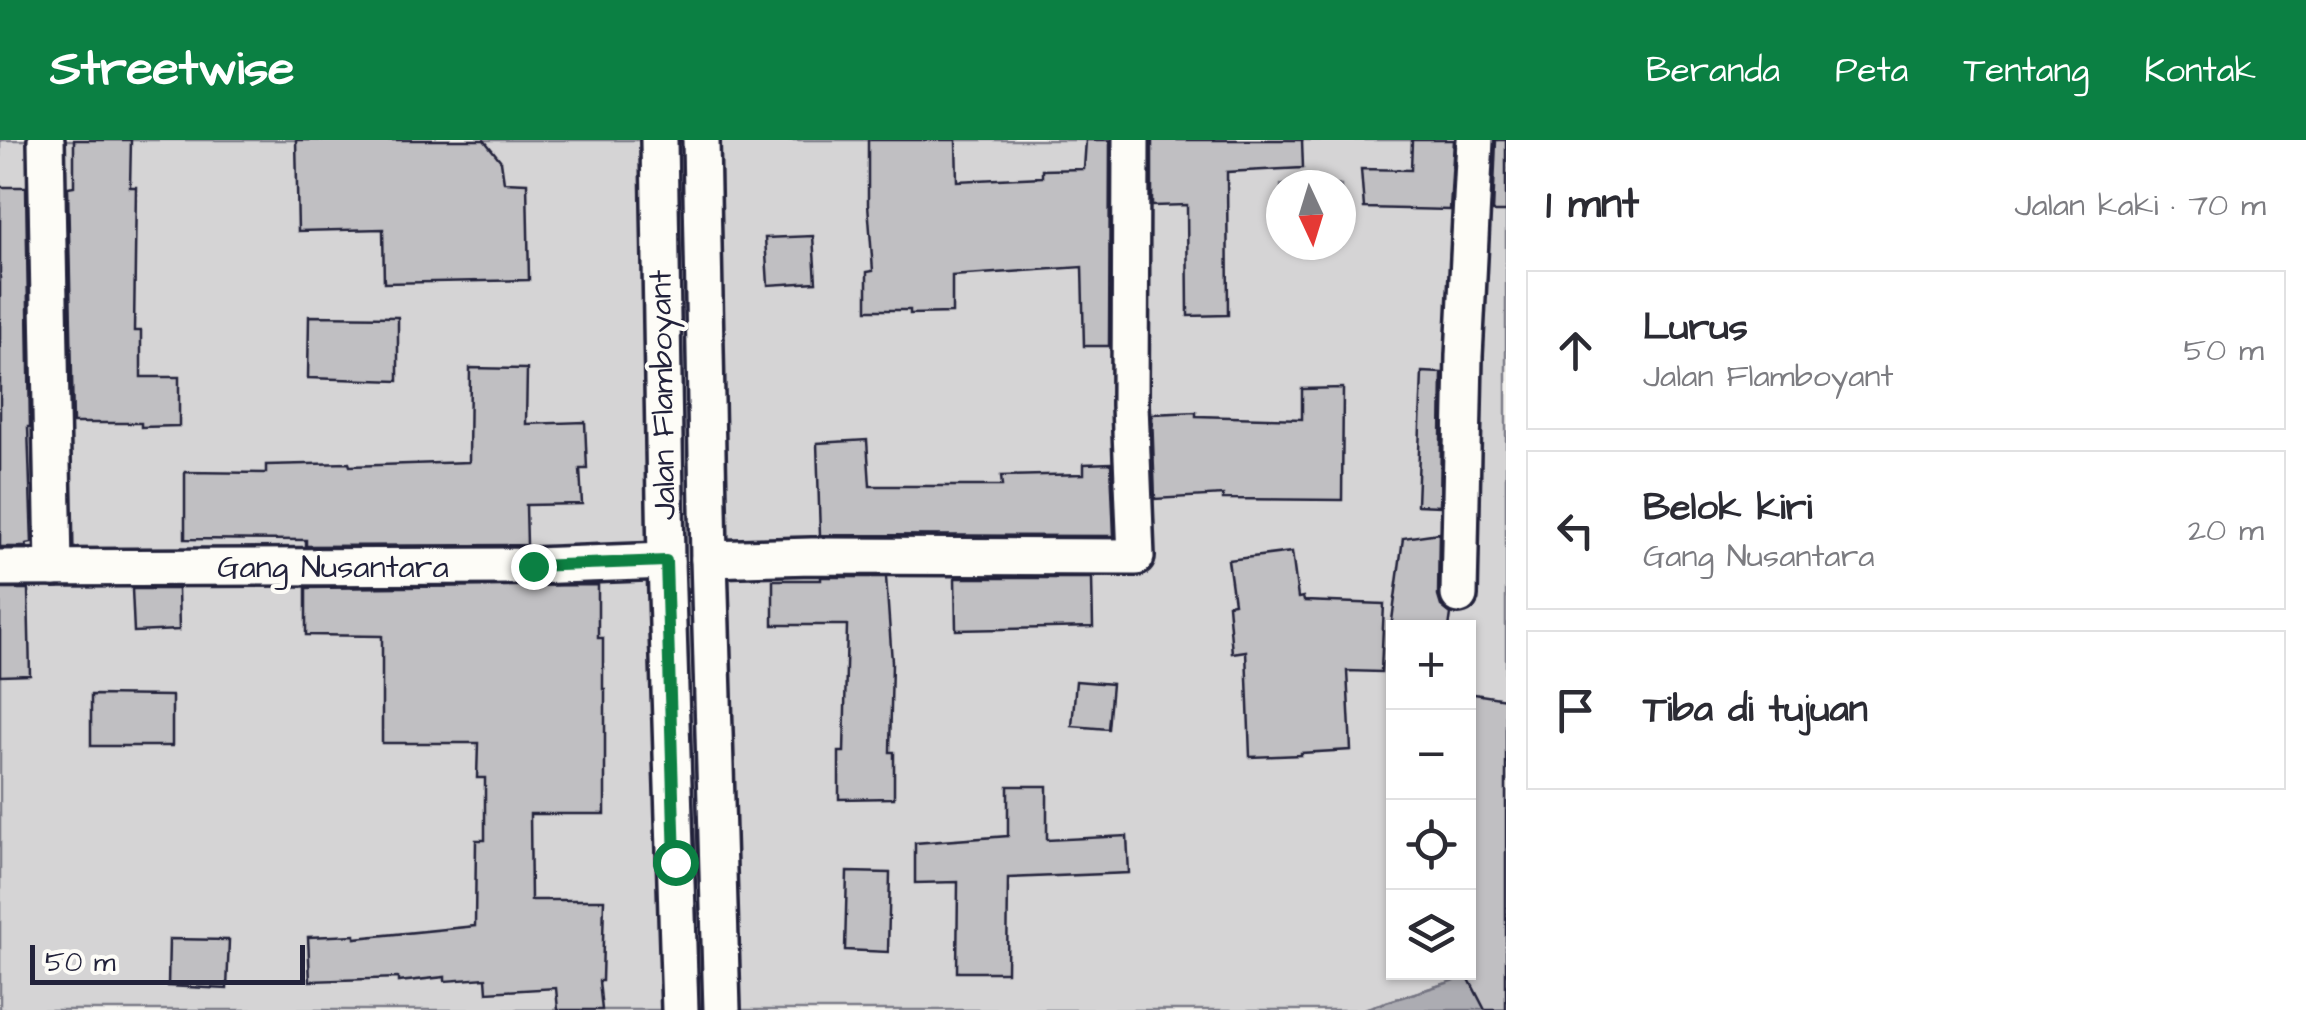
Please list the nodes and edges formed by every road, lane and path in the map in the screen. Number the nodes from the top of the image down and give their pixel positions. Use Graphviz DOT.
graph roads {
  1 [pos="46,140"];
  2 [pos="659,140"];
  3 [pos="701,140"];
  4 [pos="1131,140"];
  5 [pos="1475,140"];
  6 [pos="704,332"];
  7 [pos="662,334"];
  8 [pos="709,559"];
  9 [pos="666,561"];
  10 [pos="0,568"];
  11 [pos="54,568"];
  12 [pos="1458,596"];
  13 [pos="717,861"];
  14 [pos="675,862"];
  15 [pos="680,1010"];
  16 [pos="722,1010"];
  1 -- 11 [label="street"];
  2 -- 7 [label="street, Jalan Flamboyant"];
  3 -- 6 [label="street, Jalan Flamboyant"];
  4 -- 8 [label="street"];
  5 -- 12 [label="street"];
  6 -- 7 [label="street"];
  6 -- 8 [label="street, Jalan Flamboyant"];
  7 -- 9 [label="street, Jalan Flamboyant"];
  8 -- 13 [label="street, Jalan Flamboyant"];
  9 -- 11 [label="street, Gang Nusantara"];
  9 -- 14 [label="street, Jalan Flamboyant"];
  10 -- 11 [label="street, Gang Nusantara"];
  13 -- 14 [label="street"];
  13 -- 16 [label="street, Jalan Flamboyant"];
  14 -- 15 [label="street, Jalan Flamboyant"];
}
